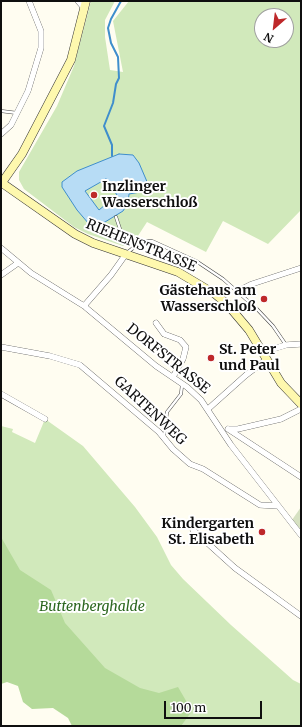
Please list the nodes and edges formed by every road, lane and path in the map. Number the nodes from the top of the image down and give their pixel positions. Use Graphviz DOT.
graph roads {
  1 [pos="29,1"];
  2 [pos="78,1"];
  3 [pos="86,5"];
  4 [pos="1,111"];
  5 [pos="17,113"];
  6 [pos="1,134"];
  7 [pos="1,183"];
  8 [pos="116,217"];
  9 [pos="136,247"];
  10 [pos="1,248"];
  11 [pos="126,254"];
  12 [pos="18,263"];
  13 [pos="301,268"];
  14 [pos="1,275"];
  15 [pos="238,291"];
  16 [pos="84,306"];
  17 [pos="156,323"];
  18 [pos="301,344"];
  19 [pos="286,345"];
  20 [pos="1,347"];
  21 [pos="263,352"];
  22 [pos="267,360"];
  23 [pos="173,377"];
  24 [pos="182,383"];
  25 [pos="1,394"];
  26 [pos="301,404"];
  27 [pos="208,409"];
  28 [pos="301,409"];
  29 [pos="45,419"];
  30 [pos="218,427"];
  31 [pos="228,429"];
  32 [pos="164,437"];
  33 [pos="301,478"];
  34 [pos="278,506"];
  35 [pos="193,530"];
  36 [pos="301,535"];
  37 [pos="301,616"];
  1 -- 5 [label="street"];
  2 -- 3 [label="street"];
  3 -- 7 [label="street"];
  4 -- 5 [label="lane"];
  5 -- 6 [label="street"];
  7 -- 11 [label="street, RIEHENSTRASSE"];
  8 -- 9 [label="lane"];
  9 -- 11 [label="lane"];
  9 -- 15 [label="lane"];
  10 -- 12 [label="street, DORFSTRASSE"];
  11 -- 16 [label="street"];
  11 -- 21 [label="street, RIEHENSTRASSE"];
  12 -- 14 [label="street"];
  12 -- 16 [label="street, DORFSTRASSE"];
  13 -- 15 [label="street"];
  15 -- 19 [label="lane"];
  16 -- 23 [label="street, DORFSTRASSE"];
  17 -- 23 [label="street"];
  18 -- 19 [label="street"];
  19 -- 21 [label="street"];
  20 -- 32 [label="street, GARTENWEG"];
  21 -- 22 [label="street, RIEHENSTRASSE"];
  22 -- 26 [label="street, RIEHENSTRASSE"];
  22 -- 27 [label="street"];
  23 -- 24 [label="street, DORFSTRASSE"];
  24 -- 27 [label="street, DORFSTRASSE"];
  24 -- 32 [label="lane"];
  25 -- 29 [label="street"];
  27 -- 30 [label="street, DORFSTRASSE"];
  28 -- 31 [label="street"];
  30 -- 31 [label="street"];
  30 -- 34 [label="street, DORFSTRASSE"];
  31 -- 33 [label="street"];
  32 -- 34 [label="street, GARTENWEG"];
  34 -- 36 [label="street, DORFSTRASSE"];
  35 -- 37 [label="street"];
}
